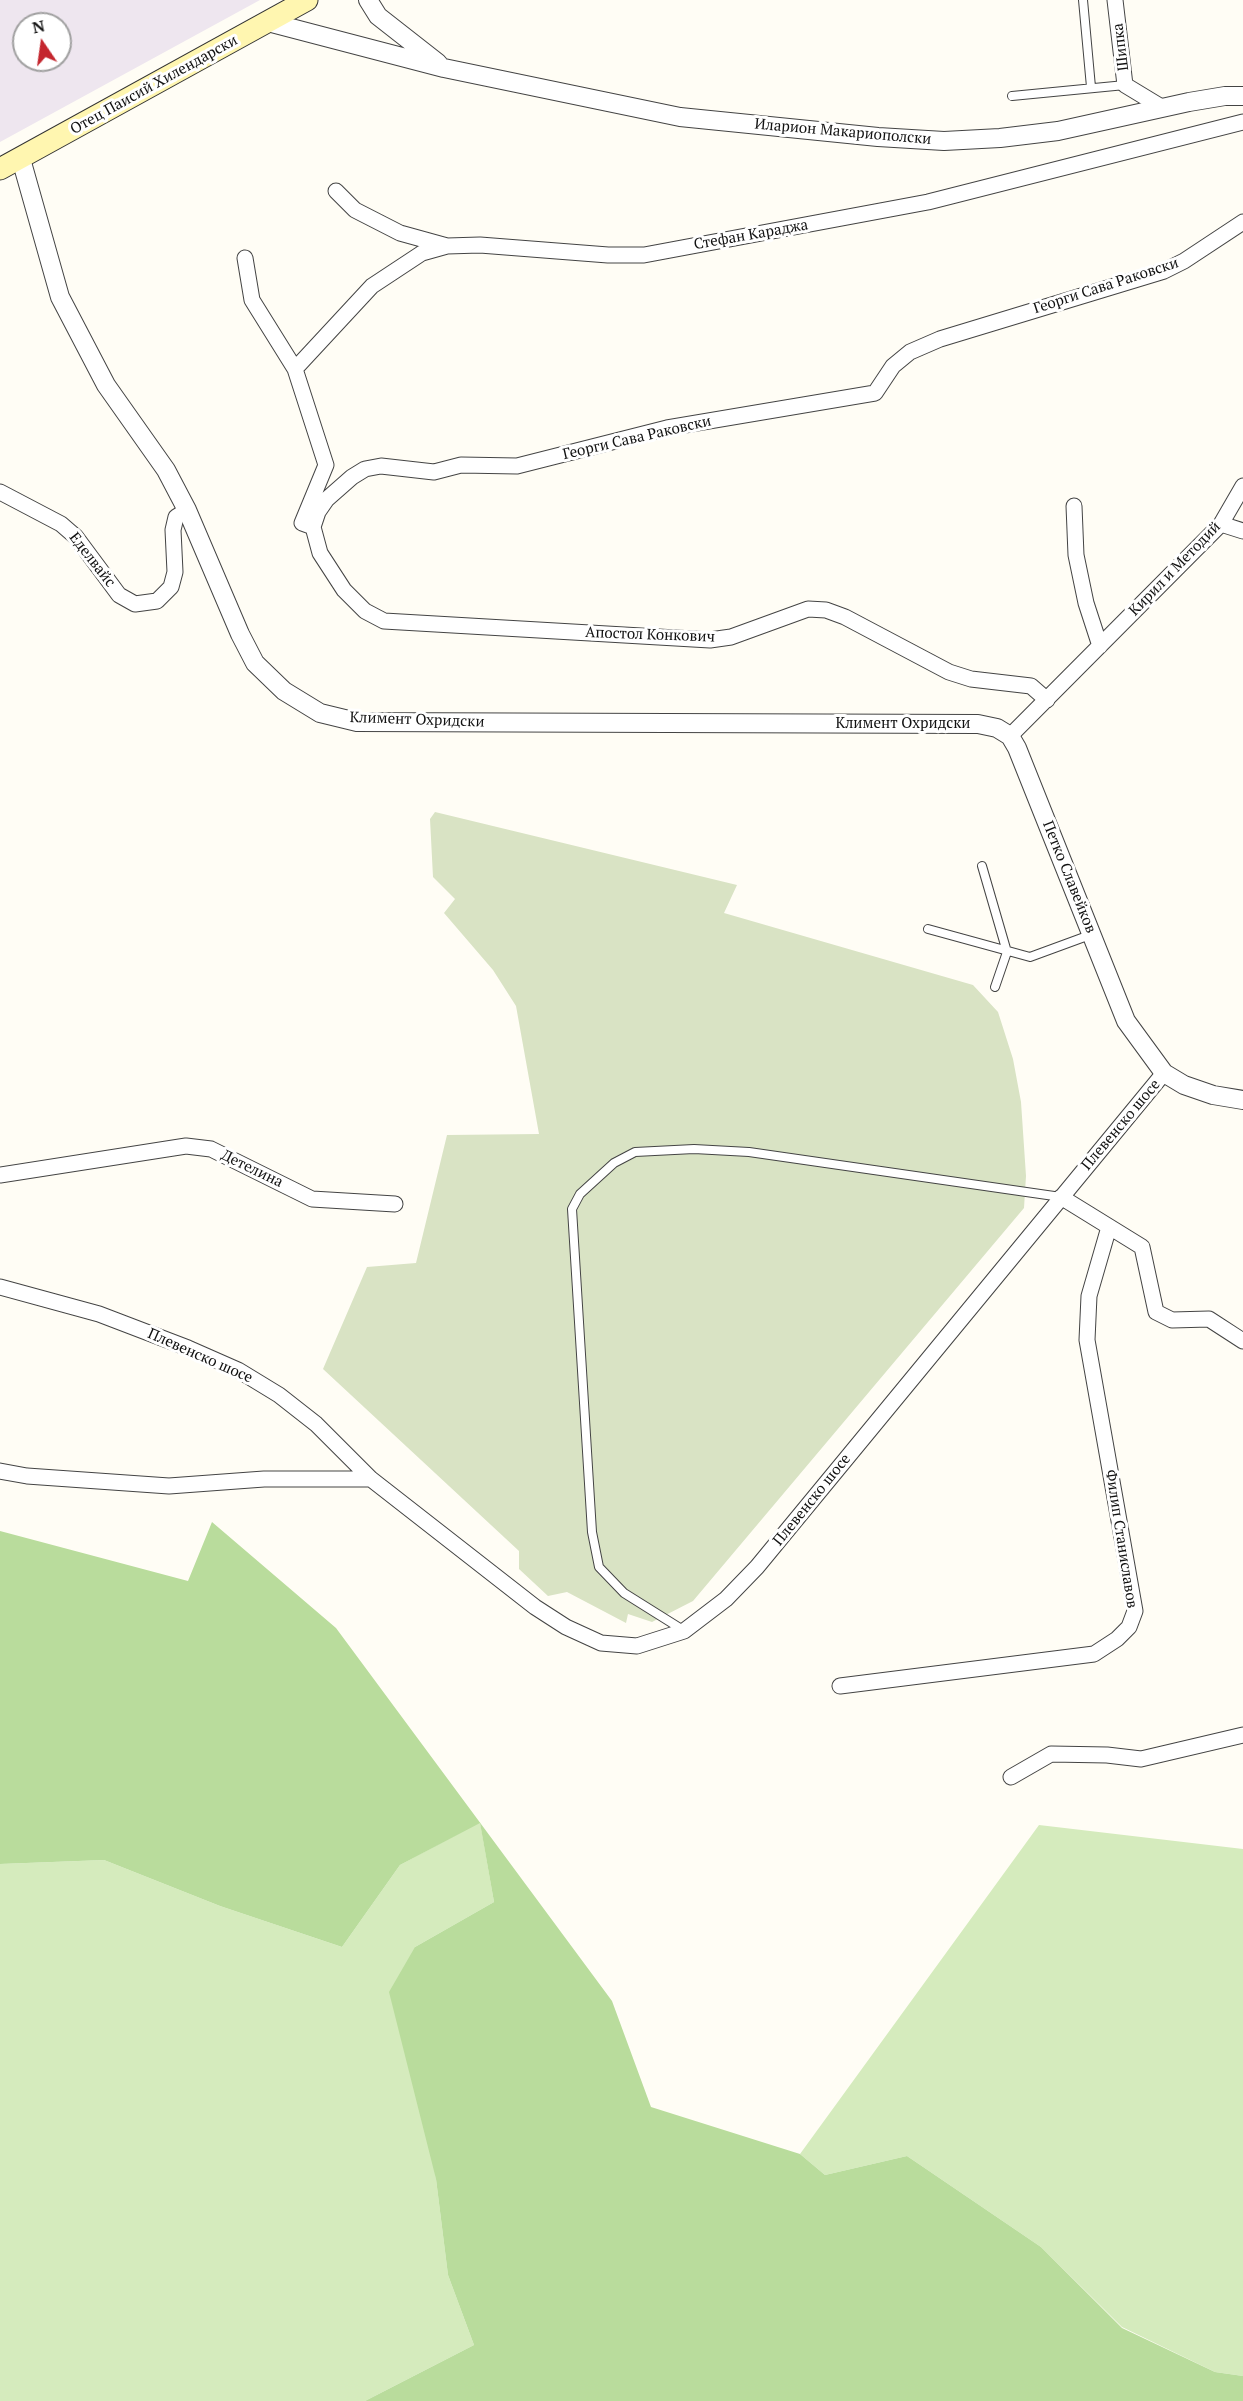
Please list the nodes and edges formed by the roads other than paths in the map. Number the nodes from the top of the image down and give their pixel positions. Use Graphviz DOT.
graph roads {
  1 [pos="307,0"];
  2 [pos="368,0"];
  3 [pos="1083,0"];
  4 [pos="1115,0"];
  5 [pos="268,22"];
  6 [pos="444,68"];
  7 [pos="1125,85"];
  8 [pos="1091,87"];
  9 [pos="1012,96"];
  10 [pos="1243,96"];
  11 [pos="1163,108"];
  12 [pos="1243,122"];
  13 [pos="21,159"];
  14 [pos="0,169"];
  15 [pos="336,191"];
  16 [pos="1243,222"];
  17 [pos="447,246"];
  18 [pos="245,258"];
  19 [pos="295,369"];
  20 [pos="1243,486"];
  21 [pos="0,492"];
  22 [pos="1074,506"];
  23 [pos="187,510"];
  24 [pos="1221,524"];
  25 [pos="313,527"];
  26 [pos="1243,531"];
  27 [pos="1100,646"];
  28 [pos="1047,700"];
  29 [pos="1010,736"];
  30 [pos="982,866"];
  31 [pos="928,929"];
  32 [pos="1092,934"];
  33 [pos="1006,952"];
  34 [pos="995,987"];
  35 [pos="1164,1072"];
  36 [pos="1243,1100"];
  37 [pos="0,1175"];
  38 [pos="1061,1197"];
  39 [pos="395,1204"];
  40 [pos="1109,1227"];
  41 [pos="0,1287"];
  42 [pos="1243,1341"];
  43 [pos="0,1471"];
  44 [pos="371,1479"];
  45 [pos="684,1631"];
  46 [pos="840,1686"];
  47 [pos="1243,1735"];
  48 [pos="1011,1777"];
  1 -- 5 [label="main road, Отец Паисий Хилендарски"];
  2 -- 6 [label="street, Иларион Макариополски"];
  3 -- 8 [label="lane"];
  4 -- 7 [label="street, Шипка"];
  5 -- 6 [label="street, Иларион Макариополски"];
  5 -- 13 [label="main road, Отец Паисий Хилендарски"];
  6 -- 11 [label="street, Иларион Макариополски"];
  7 -- 8 [label="lane"];
  7 -- 11 [label="street, Шипка"];
  8 -- 9 [label="lane"];
  10 -- 11 [label="street, Иларион Макариополски"];
  12 -- 17 [label="street, Стефан Караджа"];
  13 -- 14 [label="main road, Отец Паисий Хилендарски"];
  13 -- 23 [label="street, Климент Охридски"];
  15 -- 17 [label="street"];
  16 -- 25 [label="street, Георги Сава Раковски"];
  17 -- 19 [label="street, Стефан Караджа"];
  18 -- 19 [label="street"];
  19 -- 25 [label="street"];
  20 -- 24 [label="street, Кирил и Методий"];
  21 -- 23 [label="street, Еделвайс"];
  22 -- 27 [label="street"];
  23 -- 29 [label="street, Климент Охридски"];
  24 -- 26 [label="street"];
  24 -- 27 [label="street, Кирил и Методий"];
  25 -- 28 [label="street, Апостол Конкович"];
  27 -- 28 [label="street, Кирил и Методий"];
  28 -- 29 [label="street, Кирил и Методий"];
  29 -- 32 [label="street, Петко Славейков"];
  30 -- 33 [label="lane"];
  31 -- 33 [label="lane"];
  32 -- 33 [label="lane"];
  32 -- 35 [label="street, Петко Славейков"];
  33 -- 34 [label="lane"];
  35 -- 36 [label="street"];
  35 -- 38 [label="street, Плевенско шосе"];
  37 -- 39 [label="street, Детелина"];
  38 -- 40 [label="street"];
  38 -- 45 [label="street, Плевенско шосе"];
  38 -- 45 [label="lane"];
  40 -- 42 [label="street"];
  40 -- 46 [label="street, Филип Станиславов"];
  41 -- 44 [label="street, Плевенско шосе"];
  43 -- 44 [label="street"];
  44 -- 45 [label="street, Плевенско шосе"];
  47 -- 48 [label="street"];
}
